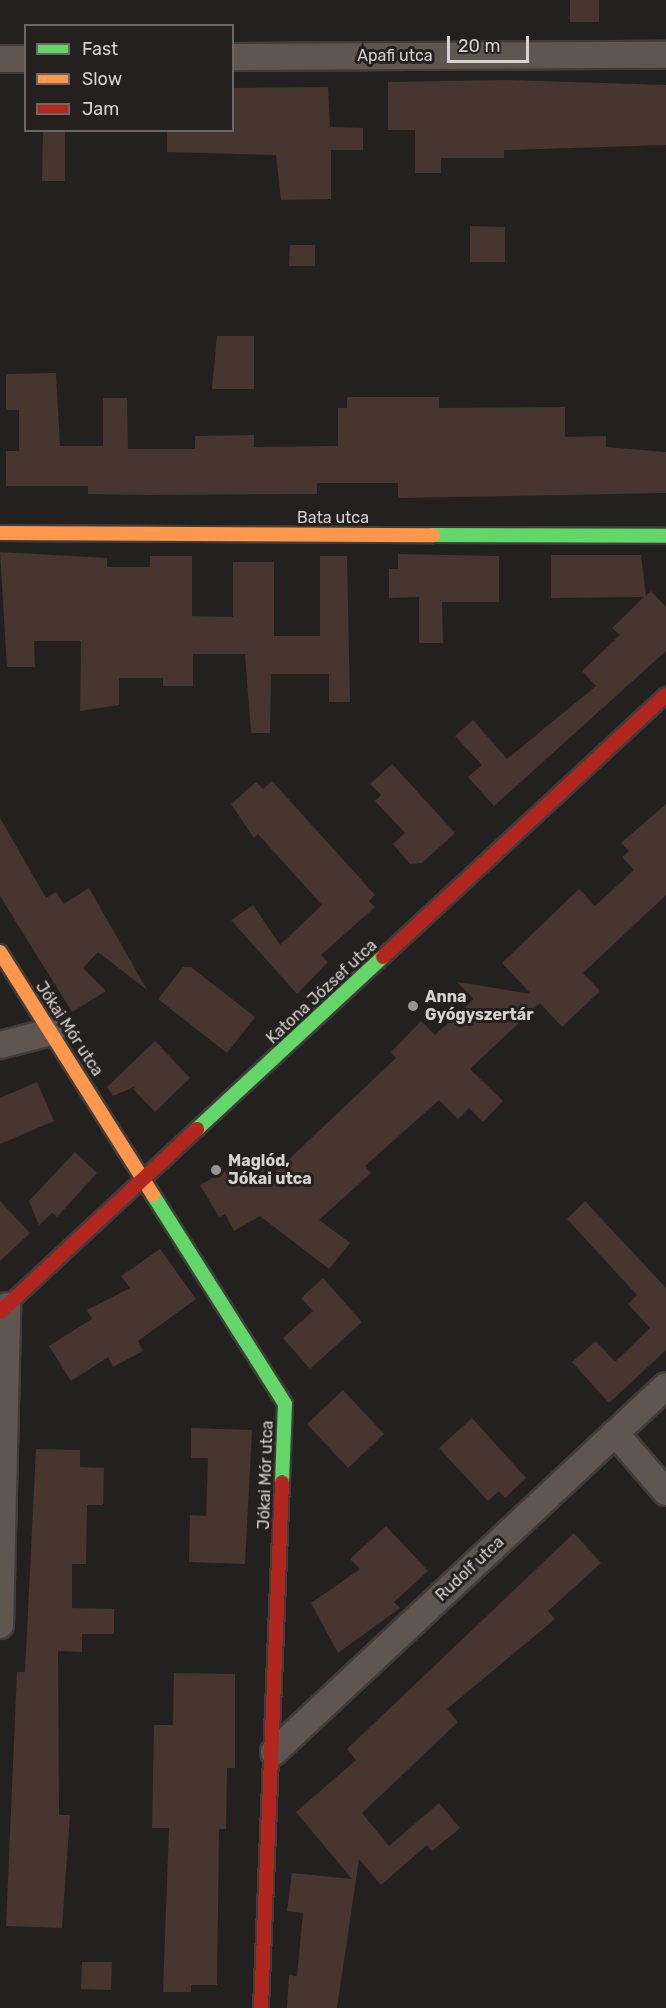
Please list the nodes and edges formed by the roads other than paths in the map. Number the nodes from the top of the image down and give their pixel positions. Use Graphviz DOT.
graph roads {
  1 [pos="666,55"];
  2 [pos="234,57"];
  3 [pos="0,59"];
  4 [pos="24,59"];
  5 [pos="0,533"];
  6 [pos="666,536"];
  7 [pos="666,695"];
  8 [pos="0,952"];
  9 [pos="51,1032"];
  10 [pos="0,1045"];
  11 [pos="147,1177"];
  12 [pos="3,1309"];
  13 [pos="666,1386"];
  14 [pos="615,1433"];
  15 [pos="666,1492"];
  16 [pos="0,1625"];
  17 [pos="274,1752"];
  18 [pos="261,2008"];
  1 -- 2 [label="street, Apafi utca"];
  3 -- 4 [label="street"];
  5 -- 6 [label="street, Bata utca"];
  7 -- 11 [label="street, Katona József utca"];
  8 -- 9 [label="street, Jókai Mór utca"];
  9 -- 10 [label="street"];
  9 -- 11 [label="street, Jókai Mór utca"];
  11 -- 12 [label="street, Katona József utca"];
  11 -- 17 [label="street, Jókai Mór utca"];
  12 -- 16 [label="street"];
  13 -- 14 [label="street, Rudolf utca"];
  14 -- 15 [label="street"];
  14 -- 17 [label="street, Rudolf utca"];
  17 -- 18 [label="street, Jókai Mór utca"];
}
